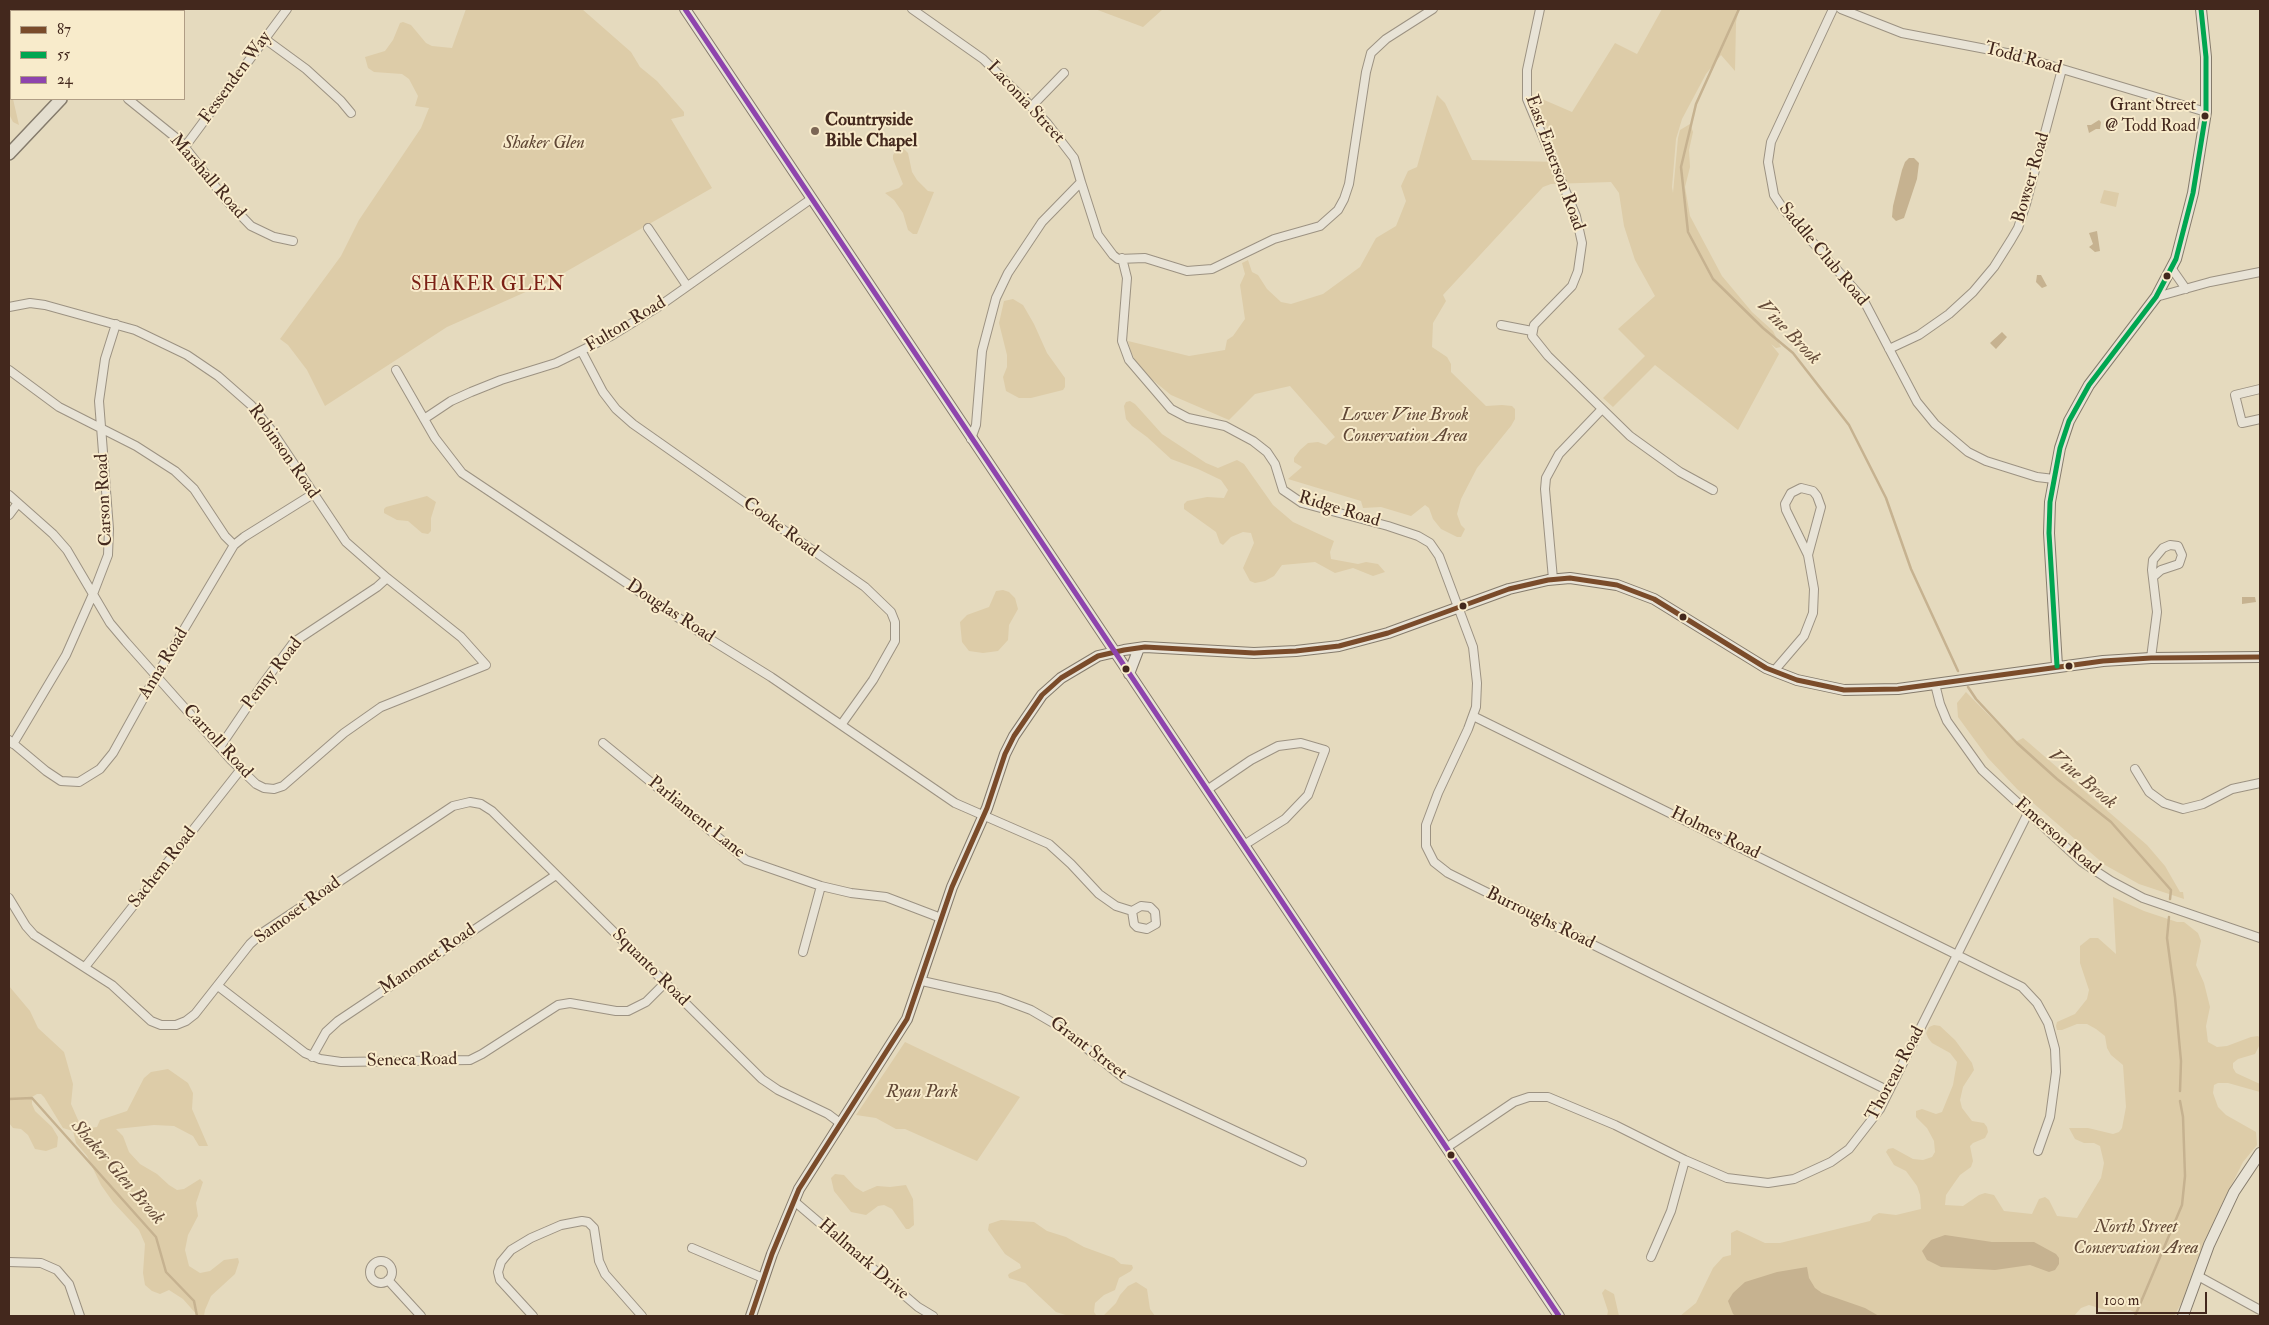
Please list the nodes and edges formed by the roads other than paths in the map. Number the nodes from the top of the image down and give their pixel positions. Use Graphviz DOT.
graph roads {
  1 [pos="287,9"];
  2 [pos="685,9"];
  3 [pos="912,9"];
  4 [pos="1415,9"];
  5 [pos="1432,9"];
  6 [pos="1540,9"];
  7 [pos="1833,9"];
  8 [pos="1841,9"];
  9 [pos="2201,9"];
  10 [pos="1422,16"];
  11 [pos="265,39"];
  12 [pos="2062,69"];
  13 [pos="1064,73"];
  14 [pos="60,100"];
  15 [pos="129,100"];
  16 [pos="1031,106"];
  17 [pos="2206,112"];
  18 [pos="352,113"];
  19 [pos="184,148"];
  20 [pos="10,151"];
  21 [pos="1081,182"];
  22 [pos="811,199"];
  23 [pos="648,228"];
  24 [pos="293,241"];
  25 [pos="1122,258"];
  26 [pos="2172,269"];
  27 [pos="2260,272"];
  28 [pos="687,286"];
  29 [pos="2186,289"];
  30 [pos="2156,297"];
  31 [pos="9,306"];
  32 [pos="116,324"];
  33 [pos="1500,325"];
  34 [pos="1532,331"];
  35 [pos="1889,349"];
  36 [pos="582,352"];
  37 [pos="9,370"];
  38 [pos="396,370"];
  39 [pos="2260,389"];
  40 [pos="1602,409"];
  41 [pos="424,419"];
  42 [pos="2260,419"];
  43 [pos="100,429"];
  44 [pos="971,439"];
  45 [pos="2054,479"];
  46 [pos="1713,490"];
  47 [pos="313,494"];
  48 [pos="9,495"];
  49 [pos="18,503"];
  50 [pos="9,515"];
  51 [pos="234,545"];
  52 [pos="1808,555"];
  53 [pos="2153,577"];
  54 [pos="386,578"];
  55 [pos="1553,579"];
  56 [pos="93,594"];
  57 [pos="1457,608"];
  58 [pos="1139,648"];
  59 [pos="1114,652"];
  60 [pos="2260,657"];
  61 [pos="2151,658"];
  62 [pos="486,664"];
  63 [pos="2057,666"];
  64 [pos="1774,671"];
  65 [pos="1129,674"];
  66 [pos="156,676"];
  67 [pos="1935,684"];
  68 [pos="1473,716"];
  69 [pos="840,725"];
  70 [pos="11,742"];
  71 [pos="603,743"];
  72 [pos="220,747"];
  73 [pos="241,769"];
  74 [pos="2135,769"];
  75 [pos="2260,783"];
  76 [pos="1207,790"];
  77 [pos="470,802"];
  78 [pos="2028,813"];
  79 [pos="983,817"];
  80 [pos="1244,845"];
  81 [pos="556,875"];
  82 [pos="821,886"];
  83 [pos="9,898"];
  84 [pos="1132,911"];
  85 [pos="941,918"];
  86 [pos="2260,938"];
  87 [pos="803,952"];
  88 [pos="1957,955"];
  89 [pos="85,967"];
  90 [pos="922,981"];
  91 [pos="665,983"];
  92 [pos="218,986"];
  93 [pos="312,1057"];
  94 [pos="1889,1091"];
  95 [pos="840,1123"];
  96 [pos="1446,1148"];
  97 [pos="2038,1152"];
  98 [pos="2260,1152"];
  99 [pos="1686,1160"];
  100 [pos="1302,1162"];
  101 [pos="794,1201"];
  102 [pos="692,1248"];
  103 [pos="1651,1256"];
  104 [pos="9,1262"];
  105 [pos="2198,1276"];
  106 [pos="763,1278"];
  107 [pos="388,1280"];
  108 [pos="2260,1310"];
  109 [pos="80,1316"];
  110 [pos="421,1316"];
  111 [pos="533,1316"];
  112 [pos="642,1316"];
  113 [pos="751,1316"];
  114 [pos="933,1316"];
  115 [pos="1559,1316"];
  116 [pos="2183,1316"];
  1 -- 11 [label="street, Fessenden Way"];
  2 -- 22 [label="street"];
  3 -- 16 [label="street, Laconia Street"];
  4 -- 10 [label="street"];
  5 -- 10 [label="street"];
  6 -- 34 [label="street, East Emerson Road"];
  7 -- 35 [label="street, Saddle Club Road"];
  8 -- 12 [label="street, Todd Road"];
  9 -- 17 [label="street"];
  10 -- 25 [label="street"];
  11 -- 18 [label="street"];
  11 -- 19 [label="street, Fessenden Way"];
  12 -- 17 [label="street, Todd Road"];
  12 -- 35 [label="street, Bowser Road"];
  13 -- 16 [label="street"];
  14 -- 20 [label="main road"];
  15 -- 19 [label="street, Marshall Road"];
  16 -- 21 [label="street, Laconia Street"];
  17 -- 26 [label="street"];
  19 -- 24 [label="street, Marshall Road"];
  21 -- 25 [label="street"];
  21 -- 44 [label="street"];
  22 -- 28 [label="street, Fulton Road"];
  22 -- 44 [label="street"];
  23 -- 28 [label="street"];
  25 -- 57 [label="street, Ridge Road"];
  26 -- 29 [label="street"];
  26 -- 30 [label="street"];
  27 -- 29 [label="street"];
  28 -- 36 [label="street, Fulton Road"];
  29 -- 30 [label="street"];
  30 -- 45 [label="street"];
  31 -- 32 [label="street, Robinson Road"];
  32 -- 43 [label="street, Carson Road"];
  32 -- 47 [label="street, Robinson Road"];
  33 -- 34 [label="street"];
  34 -- 40 [label="street"];
  35 -- 45 [label="street, Saddle Club Road"];
  36 -- 41 [label="street, Fulton Road"];
  36 -- 69 [label="street, Cooke Road"];
  37 -- 43 [label="street"];
  38 -- 41 [label="street, Douglas Road"];
  39 -- 42 [label="street"];
  40 -- 46 [label="street"];
  40 -- 55 [label="street"];
  41 -- 69 [label="street, Douglas Road"];
  43 -- 51 [label="street"];
  43 -- 56 [label="street, Carson Road"];
  44 -- 59 [label="street"];
  45 -- 63 [label="street"];
  47 -- 51 [label="street, Anna Road"];
  47 -- 54 [label="street, Robinson Road"];
  48 -- 49 [label="street, Carroll Road"];
  49 -- 50 [label="street"];
  49 -- 56 [label="street, Carroll Road"];
  51 -- 66 [label="street, Anna Road"];
  52 -- 52 [label="street"];
  52 -- 64 [label="street"];
  53 -- 53 [label="street"];
  53 -- 61 [label="street"];
  54 -- 62 [label="street, Robinson Road"];
  54 -- 72 [label="street, Penny Road"];
  55 -- 57 [label="street"];
  55 -- 64 [label="street"];
  56 -- 66 [label="street, Carroll Road"];
  56 -- 70 [label="street, Carson Road"];
  57 -- 58 [label="street"];
  57 -- 68 [label="street, Burroughs Road"];
  58 -- 59 [label="street"];
  58 -- 65 [label="street"];
  59 -- 65 [label="street"];
  59 -- 79 [label="street"];
  60 -- 61 [label="street"];
  61 -- 63 [label="street"];
  62 -- 73 [label="street, Carroll Road"];
  63 -- 67 [label="street"];
  64 -- 67 [label="street"];
  65 -- 76 [label="street"];
  66 -- 70 [label="street, Anna Road"];
  66 -- 72 [label="street, Carroll Road"];
  67 -- 78 [label="street, Emerson Road"];
  68 -- 88 [label="street, Holmes Road"];
  68 -- 94 [label="street, Burroughs Road"];
  69 -- 79 [label="street, Douglas Road"];
  71 -- 82 [label="street, Parliament Lane"];
  72 -- 73 [label="street, Carroll Road"];
  73 -- 89 [label="street, Sachem Road"];
  74 -- 75 [label="street"];
  76 -- 80 [label="street"];
  76 -- 80 [label="street"];
  77 -- 81 [label="street, Squanto Road"];
  77 -- 92 [label="street, Samoset Road"];
  78 -- 86 [label="street, Emerson Road"];
  78 -- 88 [label="street, Thoreau Road"];
  79 -- 84 [label="street, Douglas Road"];
  79 -- 85 [label="street"];
  80 -- 96 [label="street"];
  81 -- 91 [label="street, Squanto Road"];
  81 -- 93 [label="street, Manomet Road"];
  82 -- 85 [label="street, Parliament Lane"];
  82 -- 87 [label="street"];
  83 -- 89 [label="street, Samoset Road"];
  85 -- 90 [label="street"];
  88 -- 94 [label="street, Thoreau Road"];
  88 -- 97 [label="street, Holmes Road"];
  89 -- 92 [label="street, Samoset Road"];
  90 -- 95 [label="street"];
  90 -- 100 [label="street, Grant Street"];
  91 -- 93 [label="street, Seneca Road"];
  91 -- 95 [label="street, Squanto Road"];
  92 -- 93 [label="street, Seneca Road"];
  94 -- 99 [label="street, Thoreau Road"];
  95 -- 101 [label="street"];
  96 -- 99 [label="street, Thoreau Road"];
  96 -- 115 [label="street"];
  98 -- 105 [label="street"];
  99 -- 103 [label="street"];
  101 -- 106 [label="street"];
  101 -- 114 [label="street, Hallmark Drive"];
  102 -- 106 [label="street"];
  104 -- 109 [label="street"];
  105 -- 108 [label="street"];
  105 -- 116 [label="street"];
  106 -- 113 [label="street"];
  107 -- 110 [label="street"];
  111 -- 112 [label="street"];
}
